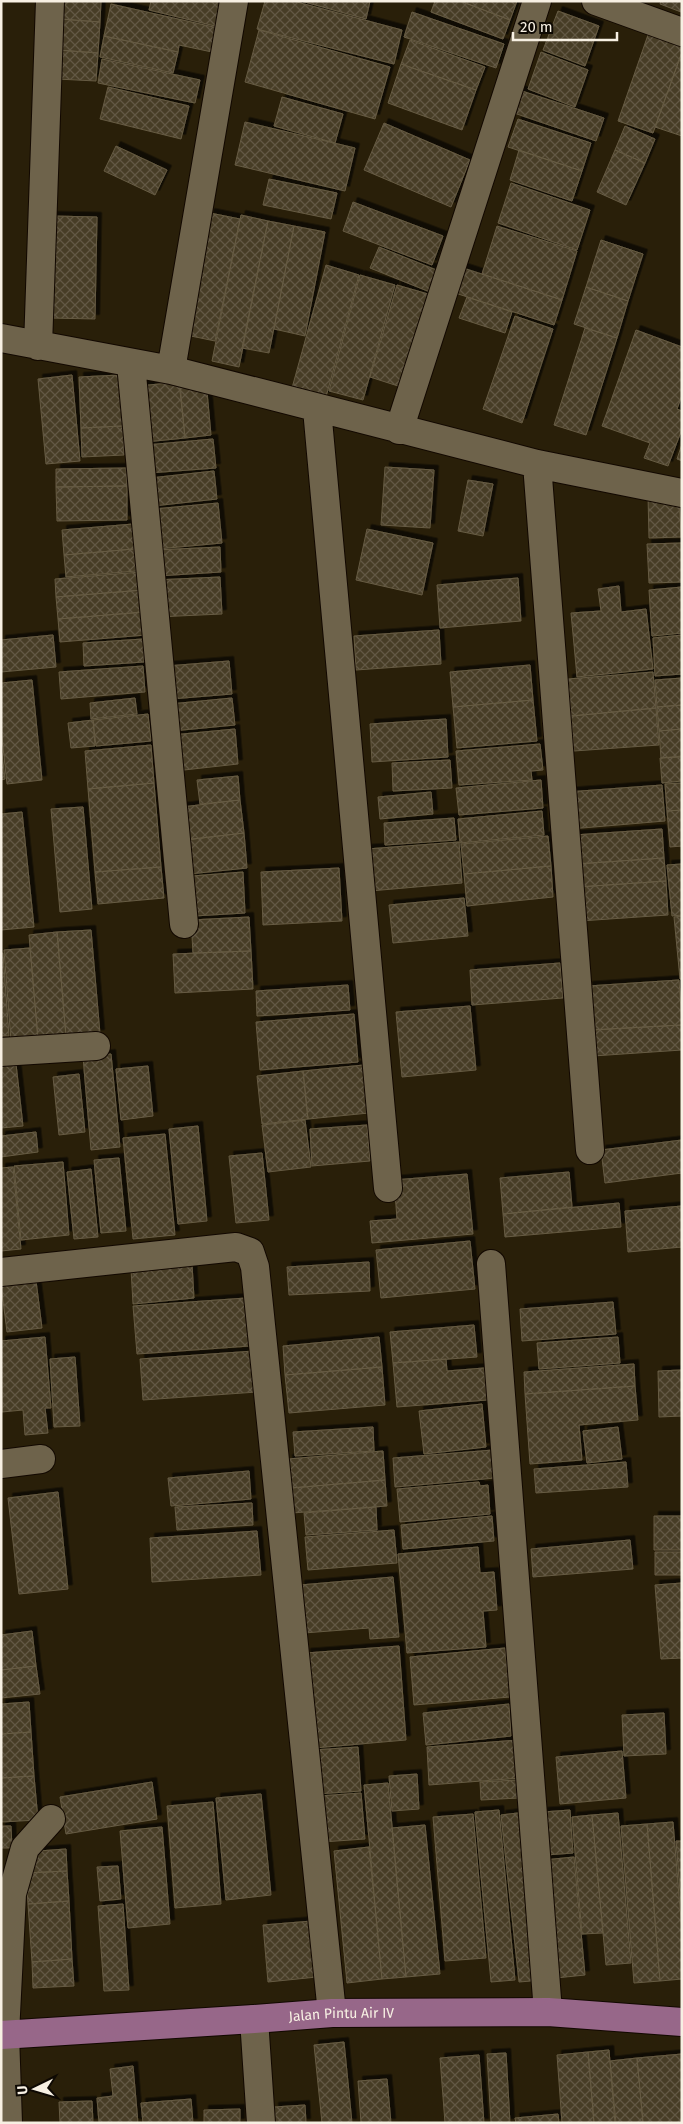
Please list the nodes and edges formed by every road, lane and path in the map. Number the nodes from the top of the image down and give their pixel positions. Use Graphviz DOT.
graph roads {
  1 [pos="50,1"];
  2 [pos="234,1"];
  3 [pos="537,1"];
  4 [pos="596,1"];
  5 [pos="682,32"];
  6 [pos="1,338"];
  7 [pos="38,346"];
  8 [pos="131,364"];
  9 [pos="171,370"];
  10 [pos="317,409"];
  11 [pos="399,430"];
  12 [pos="537,464"];
  13 [pos="682,493"];
  14 [pos="184,924"];
  15 [pos="96,1046"];
  16 [pos="1,1052"];
  17 [pos="590,1150"];
  18 [pos="388,1188"];
  19 [pos="491,1264"];
  20 [pos="1,1272"];
  21 [pos="41,1459"];
  22 [pos="1,1464"];
  23 [pos="51,1818"];
  24 [pos="548,2012"];
  25 [pos="332,2013"];
  26 [pos="254,2020"];
  27 [pos="682,2022"];
  28 [pos="3,2034"];
  29 [pos="8,2123"];
  30 [pos="261,2123"];
  1 -- 7 [label="street"];
  2 -- 9 [label="street"];
  3 -- 11 [label="street"];
  4 -- 5 [label="street"];
  6 -- 7 [label="street"];
  7 -- 8 [label="street"];
  8 -- 9 [label="street"];
  8 -- 14 [label="street"];
  9 -- 10 [label="street"];
  10 -- 11 [label="street"];
  10 -- 18 [label="street"];
  11 -- 12 [label="street"];
  12 -- 13 [label="street"];
  12 -- 17 [label="street"];
  15 -- 16 [label="street"];
  19 -- 24 [label="street"];
  20 -- 25 [label="street"];
  21 -- 22 [label="street"];
  23 -- 28 [label="street"];
  24 -- 25 [label="main road, Jalan Pintu Air IV"];
  24 -- 27 [label="main road, Jalan Pintu Air IV"];
  25 -- 26 [label="main road, Jalan Pintu Air IV"];
  26 -- 28 [label="main road, Jalan Pintu Air IV"];
  26 -- 30 [label="street"];
  28 -- 29 [label="street"];
}
